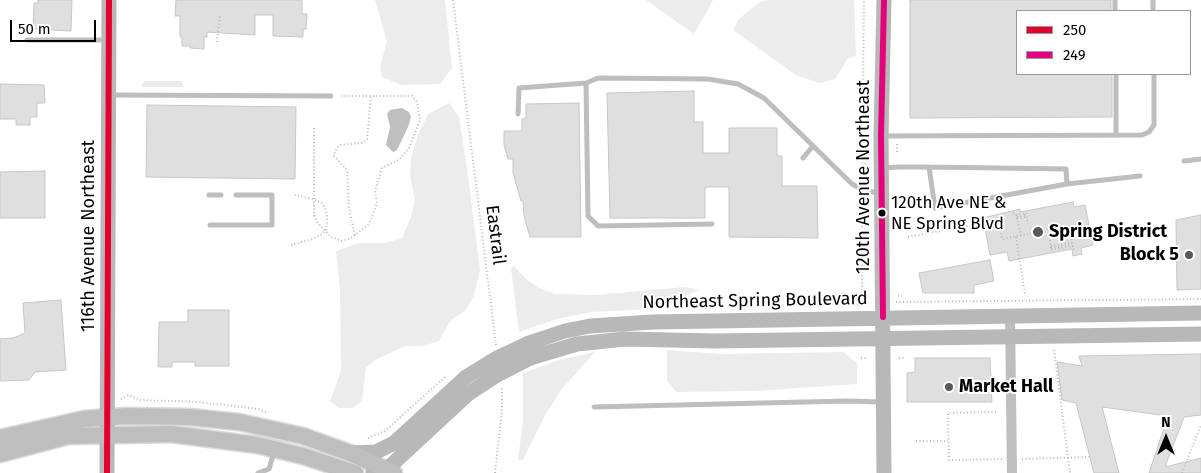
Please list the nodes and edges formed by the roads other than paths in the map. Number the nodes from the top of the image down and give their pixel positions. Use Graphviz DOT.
graph roads {
  1 [pos="109,0"];
  2 [pos="884,0"];
  3 [pos="27,40"];
  4 [pos="109,40"];
  5 [pos="1116,75"];
  6 [pos="1154,75"];
  7 [pos="586,83"];
  8 [pos="108,95"];
  9 [pos="330,96"];
  10 [pos="518,114"];
  11 [pos="1116,135"];
  12 [pos="881,136"];
  13 [pos="813,146"];
  14 [pos="803,158"];
  15 [pos="1201,158"];
  16 [pos="1184,161"];
  17 [pos="929,167"];
  18 [pos="881,168"];
  19 [pos="1140,176"];
  20 [pos="1068,184"];
  21 [pos="881,193"];
  22 [pos="221,195"];
  23 [pos="236,195"];
  24 [pos="209,196"];
  25 [pos="712,224"];
  26 [pos="210,225"];
  27 [pos="1201,313"];
  28 [pos="1010,315"];
  29 [pos="883,317"];
  30 [pos="1201,334"];
  31 [pos="1010,337"];
  32 [pos="883,339"];
  33 [pos="884,402"];
  34 [pos="594,407"];
  35 [pos="107,417"];
  36 [pos="107,434"];
  37 [pos="0,438"];
  38 [pos="275,449"];
  39 [pos="350,453"];
  40 [pos="0,454"];
  41 [pos="385,472"];
  42 [pos="108,473"];
  43 [pos="258,473"];
  44 [pos="356,473"];
  45 [pos="884,473"];
  46 [pos="1012,473"];
  1 -- 4 [label="street, 116th Avenue Northeast"];
  2 -- 12 [label="street, 120th Avenue Northeast"];
  3 -- 4 [label="lane"];
  4 -- 8 [label="street, 116th Avenue Northeast"];
  5 -- 11 [label="lane"];
  6 -- 11 [label="lane"];
  7 -- 10 [label="lane"];
  7 -- 13 [label="lane"];
  7 -- 25 [label="lane"];
  8 -- 9 [label="lane"];
  8 -- 35 [label="street, 116th Avenue Northeast"];
  11 -- 12 [label="lane"];
  12 -- 18 [label="street, 120th Avenue Northeast"];
  13 -- 14 [label="lane"];
  13 -- 21 [label="lane"];
  15 -- 16 [label="lane"];
  17 -- 18 [label="lane"];
  17 -- 20 [label="lane"];
  17 -- 20 [label="lane"];
  18 -- 21 [label="street, 120th Avenue Northeast"];
  19 -- 20 [label="lane"];
  21 -- 29 [label="street, 120th Avenue Northeast"];
  22 -- 24 [label="lane"];
  23 -- 26 [label="lane"];
  27 -- 28 [label="street, Northeast Spring Boulevard"];
  28 -- 29 [label="street, Northeast Spring Boulevard"];
  28 -- 31 [label="street"];
  29 -- 32 [label="street, 120th Avenue Northeast"];
  29 -- 39 [label="street, Northeast Spring Boulevard, bridge"];
  30 -- 31 [label="street, Northeast Spring Boulevard"];
  31 -- 32 [label="street, Northeast Spring Boulevard"];
  31 -- 46 [label="street"];
  32 -- 33 [label="street, 120th Avenue Northeast"];
  32 -- 41 [label="street, Northeast Spring Boulevard, bridge"];
  33 -- 34 [label="lane"];
  33 -- 45 [label="street, 120th Avenue Northeast"];
  35 -- 36 [label="street, 116th Avenue Northeast"];
  35 -- 37 [label="main road"];
  35 -- 39 [label="main road"];
  36 -- 38 [label="main road"];
  36 -- 40 [label="main road"];
  36 -- 42 [label="street, 116th Avenue Northeast"];
  38 -- 43 [label="lane"];
  38 -- 44 [label="main road"];
  39 -- 41 [label="main road"];
}
